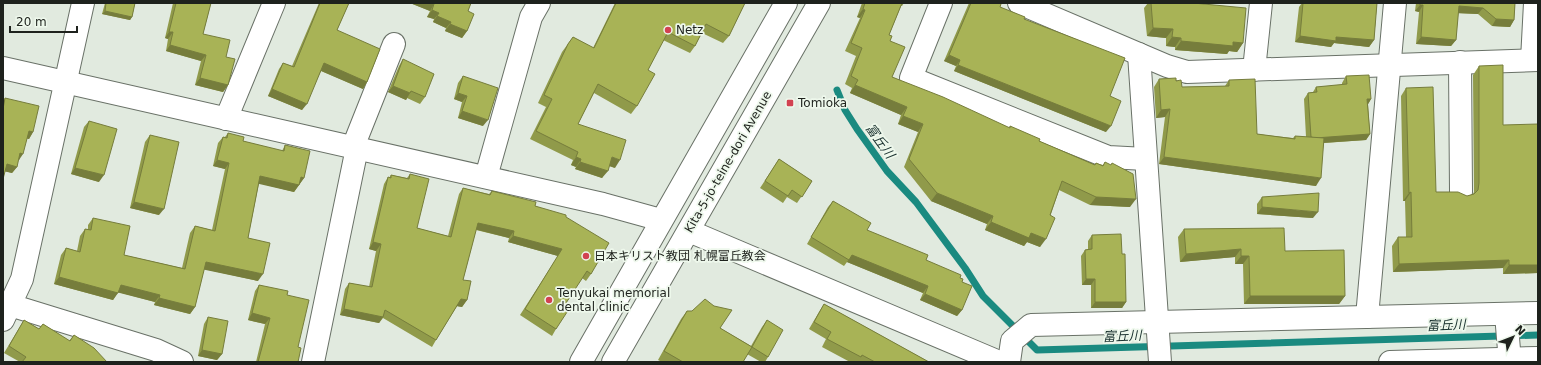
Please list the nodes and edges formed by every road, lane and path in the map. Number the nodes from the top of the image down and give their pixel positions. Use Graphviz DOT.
graph roads {
  1 [pos="84,3"];
  2 [pos="274,3"];
  3 [pos="539,3"];
  4 [pos="819,3"];
  5 [pos="941,3"];
  6 [pos="1019,3"];
  7 [pos="1261,3"];
  8 [pos="1395,3"];
  9 [pos="1536,3"];
  10 [pos="780,5"];
  11 [pos="394,44"];
  12 [pos="1139,54"];
  13 [pos="1535,60"];
  14 [pos="1460,62"];
  15 [pos="1390,65"];
  16 [pos="3,68"];
  17 [pos="1254,70"];
  18 [pos="66,82"];
  19 [pos="226,119"];
  20 [pos="355,148"];
  21 [pos="1146,159"];
  22 [pos="486,177"];
  23 [pos="1461,192"];
  24 [pos="661,220"];
  25 [pos="689,231"];
  26 [pos="6,313"];
  27 [pos="1538,313"];
  28 [pos="1367,317"];
  29 [pos="1506,319"];
  30 [pos="1157,329"];
  31 [pos="1509,357"];
  32 [pos="1538,358"];
  33 [pos="1160,361"];
  34 [pos="182,362"];
  35 [pos="313,362"];
  36 [pos="581,362"];
  37 [pos="613,362"];
  38 [pos="999,362"];
  39 [pos="1009,362"];
  40 [pos="1390,362"];
  1 -- 18 [label="main road"];
  2 -- 19 [label="main road"];
  3 -- 22 [label="main road"];
  4 -- 25 [label="main road, Kita-5-jo-teine-dori Avenue"];
  5 -- 21 [label="main road"];
  6 -- 12 [label="main road"];
  7 -- 17 [label="main road"];
  8 -- 15 [label="main road"];
  9 -- 13 [label="main road"];
  10 -- 24 [label="main road"];
  11 -- 20 [label="main road"];
  12 -- 17 [label="main road"];
  12 -- 21 [label="main road"];
  13 -- 14 [label="main road"];
  14 -- 15 [label="main road"];
  14 -- 23 [label="main road"];
  15 -- 17 [label="main road"];
  15 -- 28 [label="main road"];
  16 -- 18 [label="main road"];
  18 -- 19 [label="main road"];
  18 -- 26 [label="main road"];
  19 -- 20 [label="main road"];
  20 -- 22 [label="main road"];
  20 -- 35 [label="main road"];
  21 -- 30 [label="main road"];
  22 -- 24 [label="main road"];
  24 -- 36 [label="main road"];
  25 -- 37 [label="main road, Kita-5-jo-teine-dori Avenue"];
  25 -- 38 [label="main road"];
  26 -- 34 [label="main road"];
  27 -- 29 [label="main road"];
  28 -- 29 [label="main road"];
  28 -- 30 [label="main road"];
  29 -- 31 [label="main road"];
  30 -- 33 [label="main road"];
  30 -- 39 [label="main road"];
  31 -- 32 [label="main road"];
  31 -- 40 [label="main road"];
}
